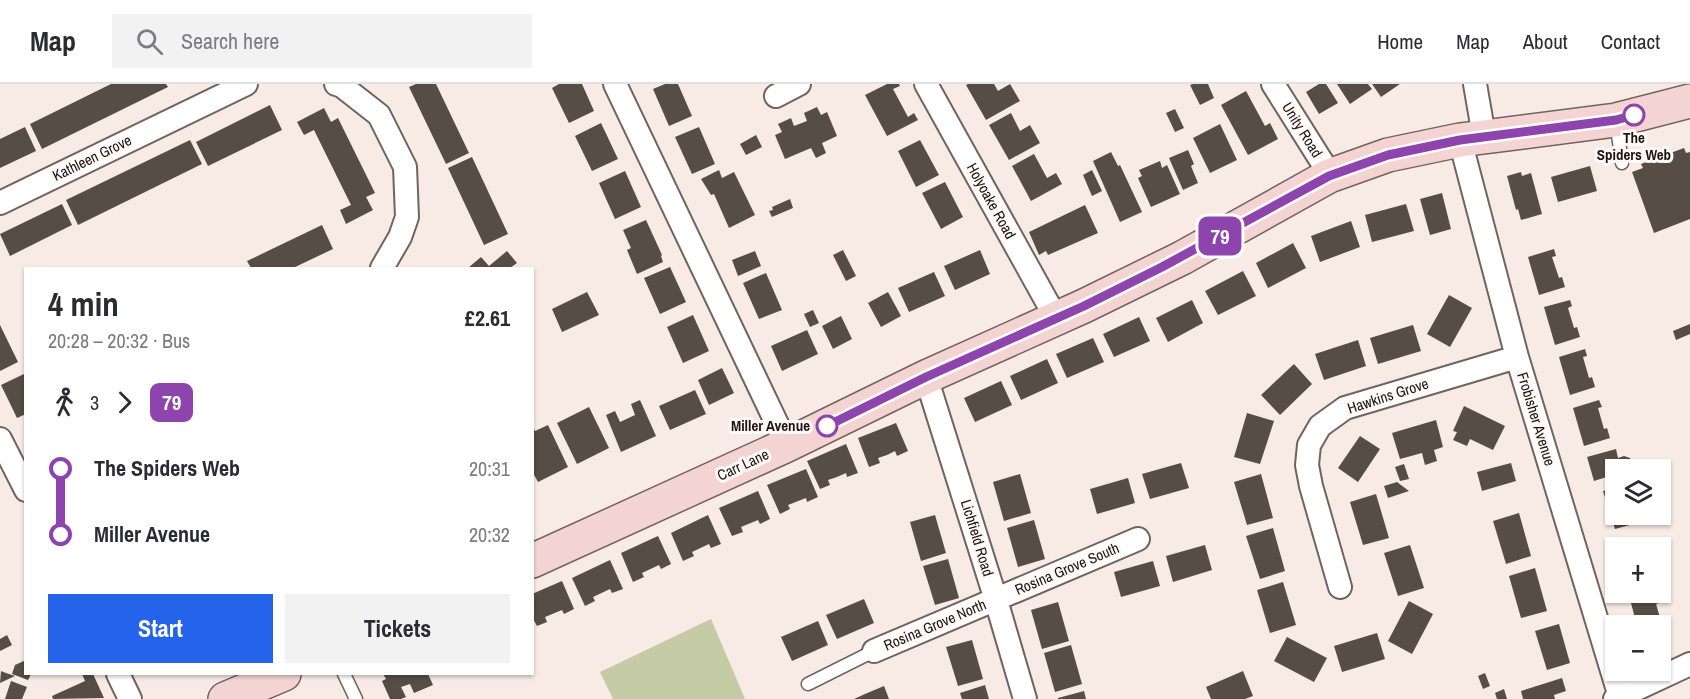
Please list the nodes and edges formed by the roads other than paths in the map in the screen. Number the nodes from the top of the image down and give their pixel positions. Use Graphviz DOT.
graph roads {
  1 [pos="246,84"];
  2 [pos="336,84"];
  3 [pos="615,84"];
  4 [pos="799,84"];
  5 [pos="926,84"];
  6 [pos="1273,84"];
  7 [pos="1475,84"];
  8 [pos="776,96"];
  9 [pos="1690,101"];
  10 [pos="1616,120"];
  11 [pos="1472,138"];
  12 [pos="1622,163"];
  13 [pos="1329,176"];
  14 [pos="0,202"];
  15 [pos="383,267"];
  16 [pos="1056,318"];
  17 [pos="1517,357"];
  18 [pos="926,377"];
  19 [pos="0,439"];
  20 [pos="787,445"];
  21 [pos="19,459"];
  22 [pos="24,481"];
  23 [pos="1138,539"];
  24 [pos="534,560"];
  25 [pos="1340,587"];
  26 [pos="996,600"];
  27 [pos="874,651"];
  28 [pos="1690,664"];
  29 [pos="118,675"];
  30 [pos="282,675"];
  31 [pos="344,675"];
  32 [pos="808,684"];
  33 [pos="1618,698"];
  34 [pos="130,699"];
  35 [pos="225,699"];
  36 [pos="356,699"];
  37 [pos="1025,699"];
  1 -- 14 [label="street, Kathleen Grove"];
  2 -- 15 [label="street"];
  3 -- 20 [label="street"];
  4 -- 8 [label="street"];
  5 -- 16 [label="street, Holyoake Road"];
  6 -- 13 [label="street, Unity Road"];
  7 -- 11 [label="street, Frobisher Avenue"];
  9 -- 10 [label="street, Carr Lane"];
  10 -- 11 [label="street, Carr Lane"];
  10 -- 12 [label="lane"];
  11 -- 13 [label="street, Carr Lane"];
  11 -- 17 [label="street, Frobisher Avenue"];
  13 -- 16 [label="street, Carr Lane"];
  16 -- 18 [label="street, Carr Lane"];
  17 -- 25 [label="street, Hawkins Grove"];
  17 -- 33 [label="street, Frobisher Avenue"];
  18 -- 20 [label="street, Carr Lane"];
  18 -- 26 [label="street, Lichfield Road"];
  19 -- 21 [label="street"];
  20 -- 24 [label="street, Carr Lane"];
  21 -- 22 [label="street"];
  23 -- 26 [label="street, Rosina Grove South"];
  26 -- 27 [label="street, Rosina Grove North"];
  26 -- 37 [label="street, Lichfield Road"];
  27 -- 32 [label="lane"];
  28 -- 33 [label="street"];
  29 -- 34 [label="street"];
  30 -- 35 [label="street"];
  31 -- 36 [label="lane"];
}
